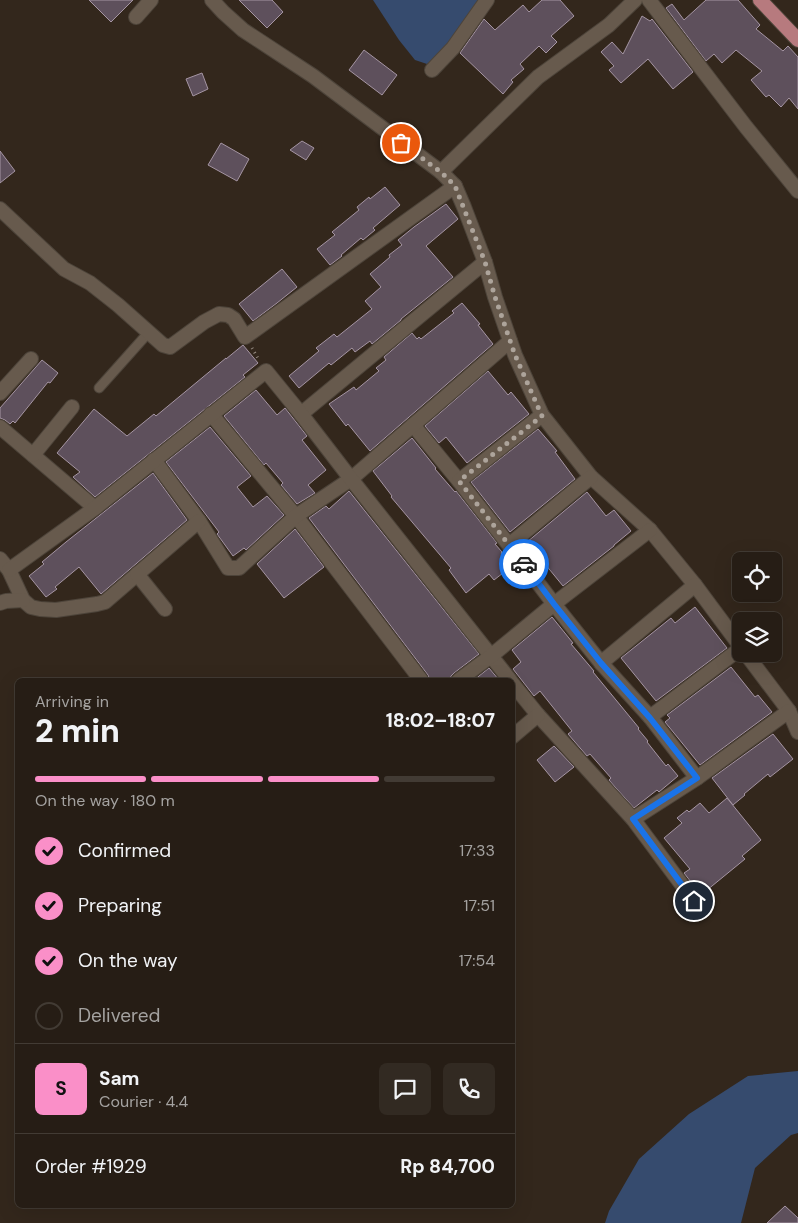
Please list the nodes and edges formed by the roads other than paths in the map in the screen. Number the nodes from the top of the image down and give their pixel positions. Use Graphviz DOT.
graph roads {
  1 [pos="151,0"];
  2 [pos="212,0"];
  3 [pos="487,0"];
  4 [pos="635,0"];
  5 [pos="649,0"];
  6 [pos="760,0"];
  7 [pos="136,17"];
  8 [pos="798,40"];
  9 [pos="432,70"];
  10 [pos="441,172"];
  11 [pos="455,186"];
  12 [pos="798,191"];
  13 [pos="0,209"];
  14 [pos="485,262"];
  15 [pos="149,332"];
  16 [pos="510,341"];
  17 [pos="31,359"];
  18 [pos="99,388"];
  19 [pos="0,393"];
  20 [pos="72,407"];
  21 [pos="211,414"];
  22 [pos="301,414"];
  23 [pos="542,416"];
  24 [pos="412,425"];
  25 [pos="0,428"];
  26 [pos="33,455"];
  27 [pos="154,460"];
  28 [pos="592,477"];
  29 [pos="351,479"];
  30 [pos="459,481"];
  31 [pos="95,508"];
  32 [pos="296,516"];
  33 [pos="199,521"];
  34 [pos="650,530"];
  35 [pos="509,545"];
  36 [pos="4,565"];
  37 [pos="137,574"];
  38 [pos="695,585"];
  39 [pos="23,600"];
  40 [pos="0,603"];
  41 [pos="554,604"];
  42 [pos="165,609"];
  43 [pos="732,635"];
  44 [pos="732,654"];
  45 [pos="491,656"];
  46 [pos="752,662"];
  47 [pos="601,663"];
  48 [pos="419,678"];
  49 [pos="463,678"];
  50 [pos="508,678"];
  51 [pos="515,687"];
  52 [pos="789,711"];
  53 [pos="538,716"];
  54 [pos="650,718"];
  55 [pos="798,732"];
  56 [pos="515,735"];
  57 [pos="697,778"];
  58 [pos="633,819"];
  59 [pos="694,901"];
  1 -- 7 [label="street"];
  2 -- 10 [label="street"];
  3 -- 9 [label="street"];
  4 -- 10 [label="street"];
  5 -- 12 [label="street"];
  6 -- 8 [label="main road"];
  10 -- 11 [label="street"];
  11 -- 14 [label="street"];
  11 -- 15 [label="street"];
  13 -- 15 [label="street"];
  14 -- 16 [label="street"];
  14 -- 22 [label="street"];
  15 -- 18 [label="lane"];
  16 -- 23 [label="street"];
  16 -- 24 [label="street"];
  17 -- 19 [label="street"];
  20 -- 26 [label="street"];
  21 -- 22 [label="street"];
  21 -- 27 [label="street"];
  21 -- 32 [label="street"];
  22 -- 29 [label="street"];
  23 -- 28 [label="street"];
  23 -- 30 [label="street"];
  24 -- 29 [label="street"];
  24 -- 30 [label="street"];
  25 -- 26 [label="street"];
  26 -- 31 [label="street"];
  27 -- 31 [label="street"];
  27 -- 33 [label="street"];
  28 -- 34 [label="street"];
  28 -- 35 [label="street"];
  29 -- 32 [label="street"];
  29 -- 45 [label="street"];
  30 -- 35 [label="street"];
  31 -- 36 [label="street"];
  32 -- 33 [label="street"];
  32 -- 48 [label="street"];
  33 -- 37 [label="street"];
  34 -- 38 [label="street"];
  34 -- 41 [label="street"];
  35 -- 41 [label="street"];
  36 -- 39 [label="street"];
  37 -- 39 [label="street"];
  37 -- 42 [label="street"];
  38 -- 43 [label="street"];
  38 -- 47 [label="street"];
  39 -- 40 [label="street"];
  41 -- 45 [label="street"];
  41 -- 47 [label="street"];
  44 -- 54 [label="street"];
  45 -- 49 [label="street"];
  45 -- 50 [label="street"];
  46 -- 52 [label="street"];
  47 -- 54 [label="street"];
  51 -- 53 [label="street"];
  52 -- 55 [label="street"];
  52 -- 57 [label="street"];
  53 -- 56 [label="street"];
  53 -- 58 [label="street"];
  54 -- 57 [label="street"];
  57 -- 58 [label="street"];
  58 -- 59 [label="street"];
}
